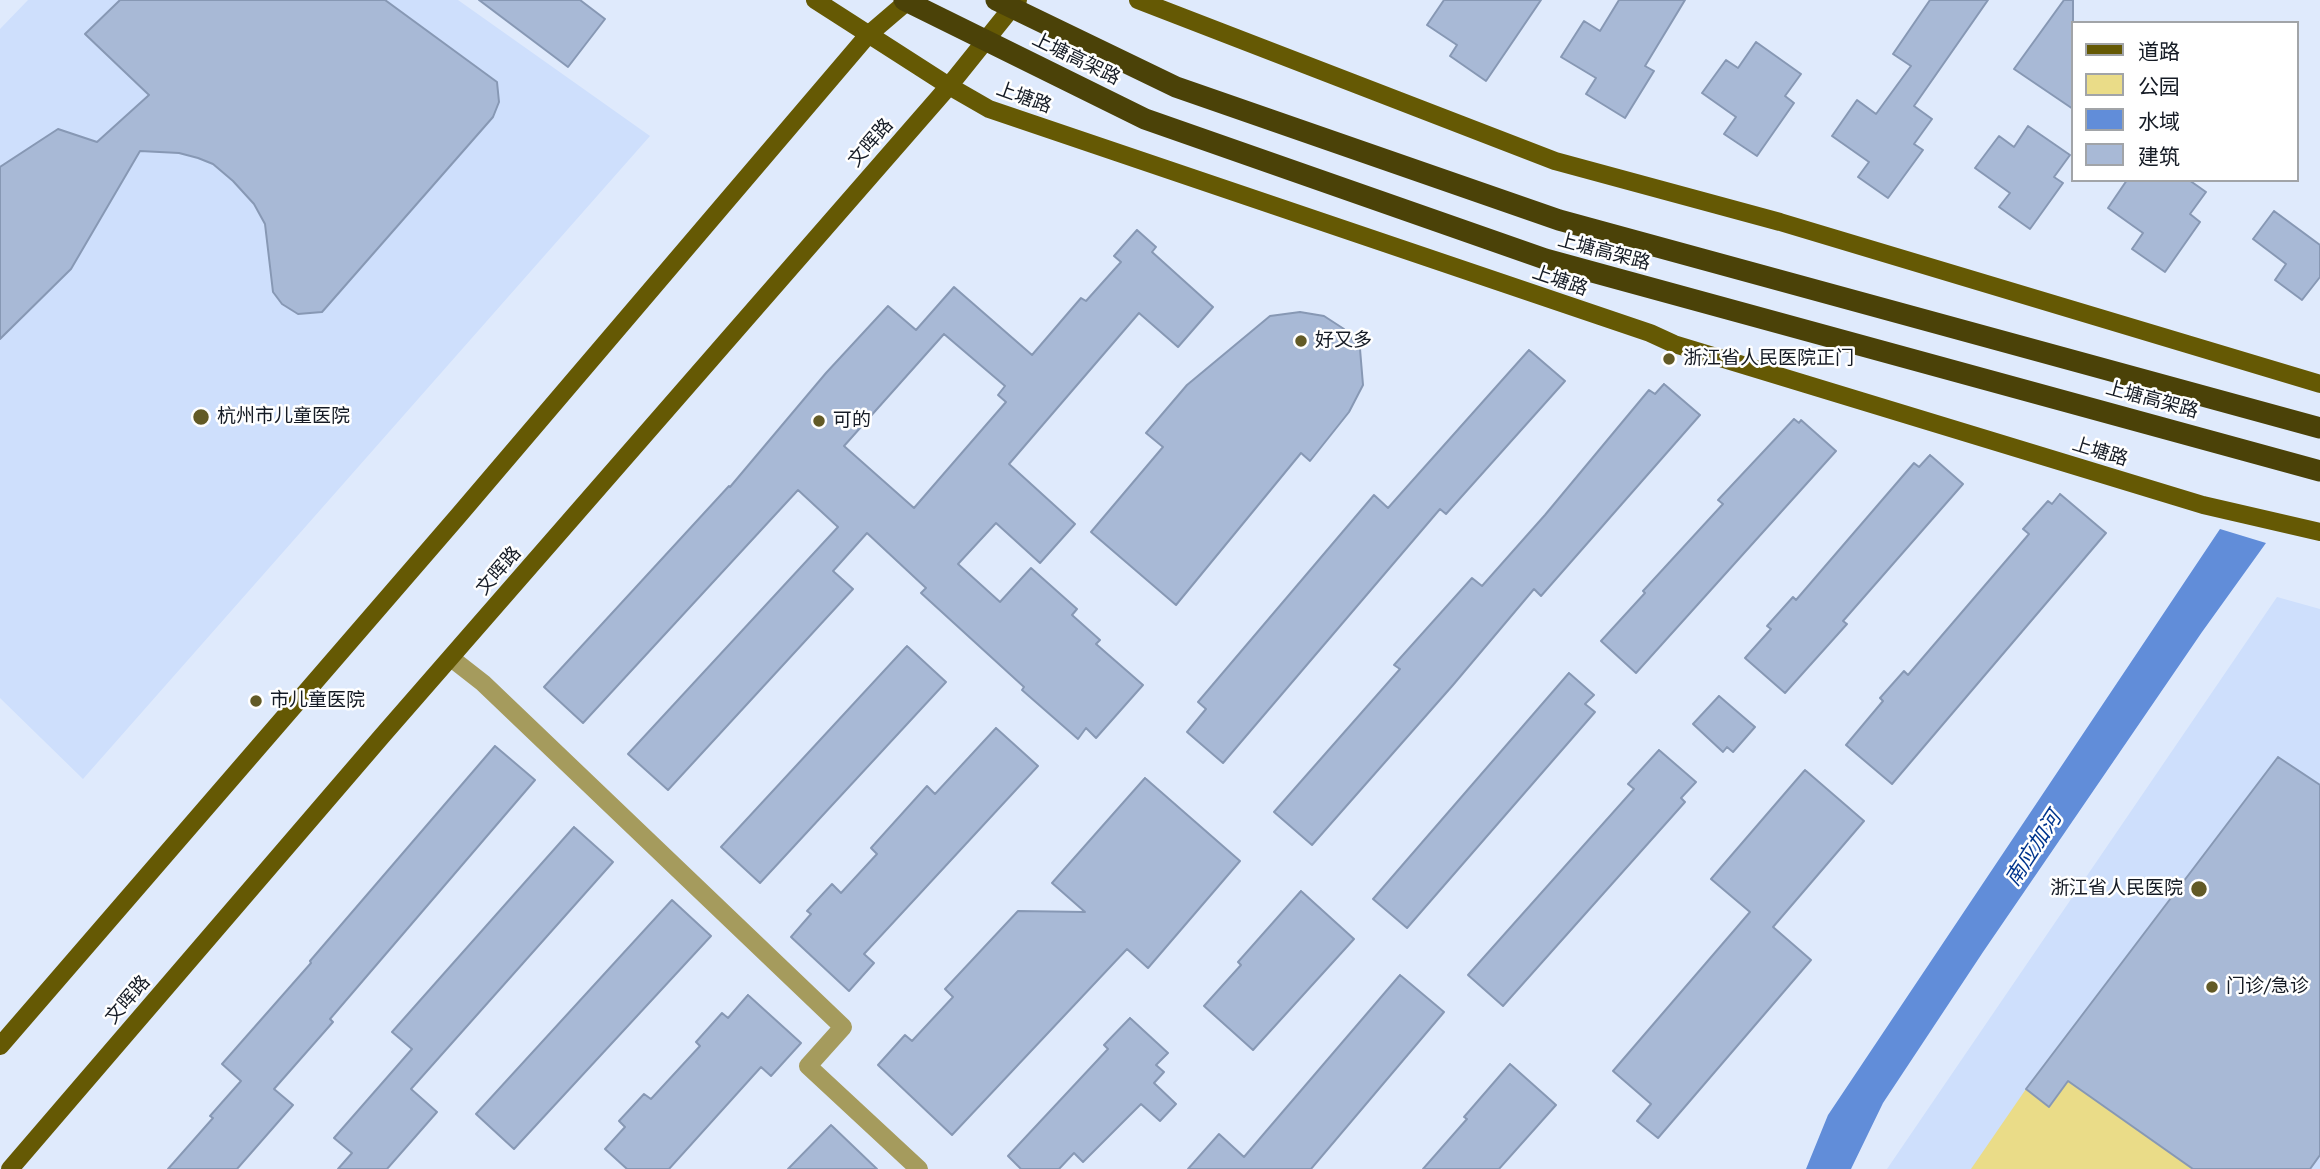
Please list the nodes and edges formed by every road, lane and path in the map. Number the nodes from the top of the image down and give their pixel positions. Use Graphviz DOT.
graph roads {
  1 [pos="815,0"];
  2 [pos="904,0"];
  3 [pos="909,0"];
  4 [pos="996,0"];
  5 [pos="1018,0"];
  6 [pos="1138,0"];
  7 [pos="868,35"];
  8 [pos="949,86"];
  9 [pos="2320,384"];
  10 [pos="2320,428"];
  11 [pos="2320,471"];
  12 [pos="2320,532"];
  13 [pos="452,658"];
  14 [pos="0,1046"];
  15 [pos="10,1169"];
  16 [pos="919,1169"];
  1 -- 7 [label="main road, 上塘路"];
  2 -- 11 [label="highway, 上塘高架路, bridge"];
  3 -- 7 [label="main road"];
  4 -- 10 [label="highway, 上塘高架路, bridge"];
  5 -- 8 [label="main road, 文晖路"];
  6 -- 9 [label="main road"];
  7 -- 8 [label="main road, 上塘路"];
  7 -- 14 [label="main road"];
  8 -- 12 [label="main road, 上塘路"];
  8 -- 13 [label="main road, 文晖路"];
  13 -- 15 [label="main road, 文晖路"];
  13 -- 16 [label="street"];
}
